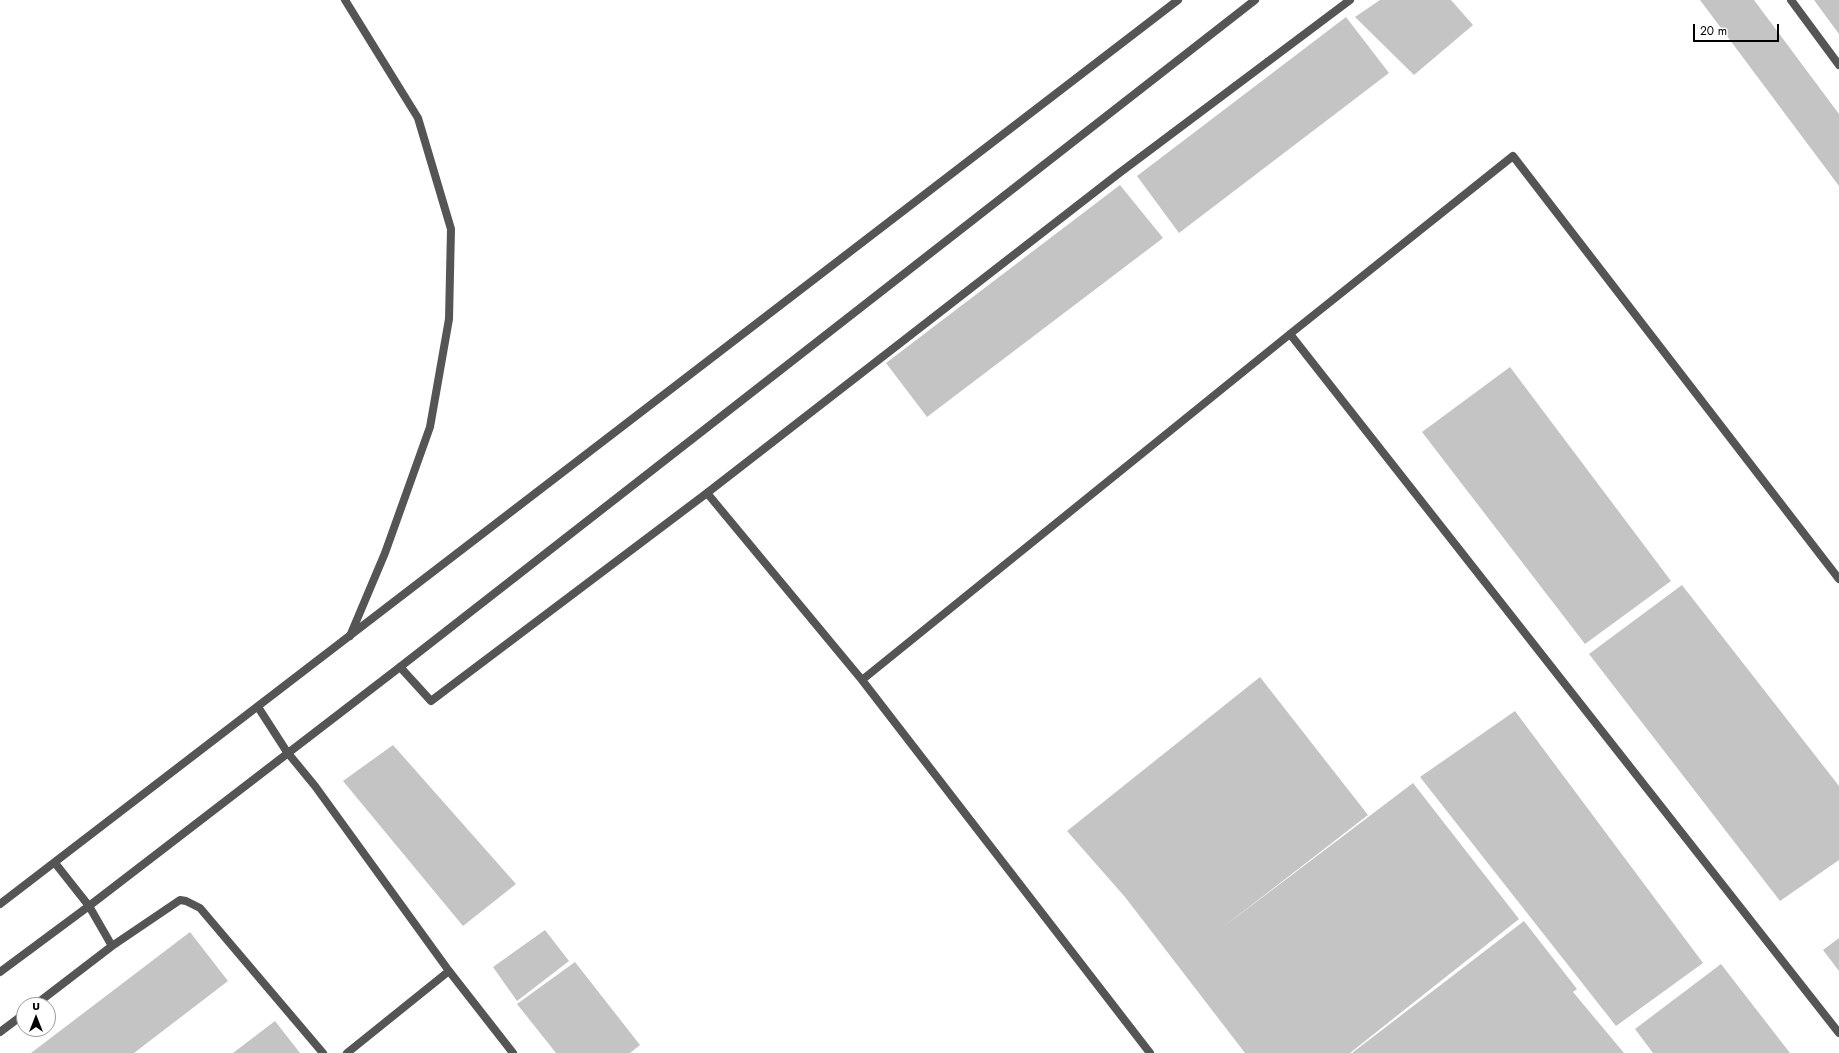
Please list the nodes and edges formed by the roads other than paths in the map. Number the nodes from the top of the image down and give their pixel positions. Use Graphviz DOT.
graph roads {
  1 [pos="345,0"];
  2 [pos="1178,0"];
  3 [pos="1255,0"];
  4 [pos="1350,0"];
  5 [pos="1791,0"];
  6 [pos="1839,65"];
  7 [pos="1290,334"];
  8 [pos="707,493"];
  9 [pos="1839,579"];
  10 [pos="350,636"];
  11 [pos="400,667"];
  12 [pos="862,680"];
  13 [pos="258,707"];
  14 [pos="287,752"];
  15 [pos="55,863"];
  16 [pos="0,904"];
  17 [pos="89,906"];
  18 [pos="112,946"];
  19 [pos="449,971"];
  20 [pos="0,972"];
  21 [pos="46,997"];
  22 [pos="16,1020"];
  23 [pos="0,1032"];
  24 [pos="1839,1033"];
  25 [pos="323,1053"];
  26 [pos="347,1053"];
  27 [pos="513,1053"];
  28 [pos="1150,1053"];
  1 -- 10 [label="street"];
  2 -- 10 [label="street"];
  3 -- 11 [label="street"];
  4 -- 8 [label="street"];
  5 -- 6 [label="street"];
  7 -- 9 [label="street"];
  7 -- 12 [label="street"];
  7 -- 24 [label="street"];
  8 -- 11 [label="street"];
  8 -- 12 [label="street"];
  10 -- 13 [label="street"];
  11 -- 14 [label="street"];
  12 -- 28 [label="street"];
  13 -- 14 [label="street"];
  13 -- 15 [label="street"];
  14 -- 17 [label="street"];
  14 -- 19 [label="street"];
  15 -- 16 [label="street"];
  15 -- 17 [label="street"];
  17 -- 18 [label="street"];
  17 -- 20 [label="street"];
  18 -- 21 [label="street"];
  18 -- 25 [label="street"];
  19 -- 26 [label="street"];
  19 -- 27 [label="street"];
  22 -- 23 [label="street"];
}
